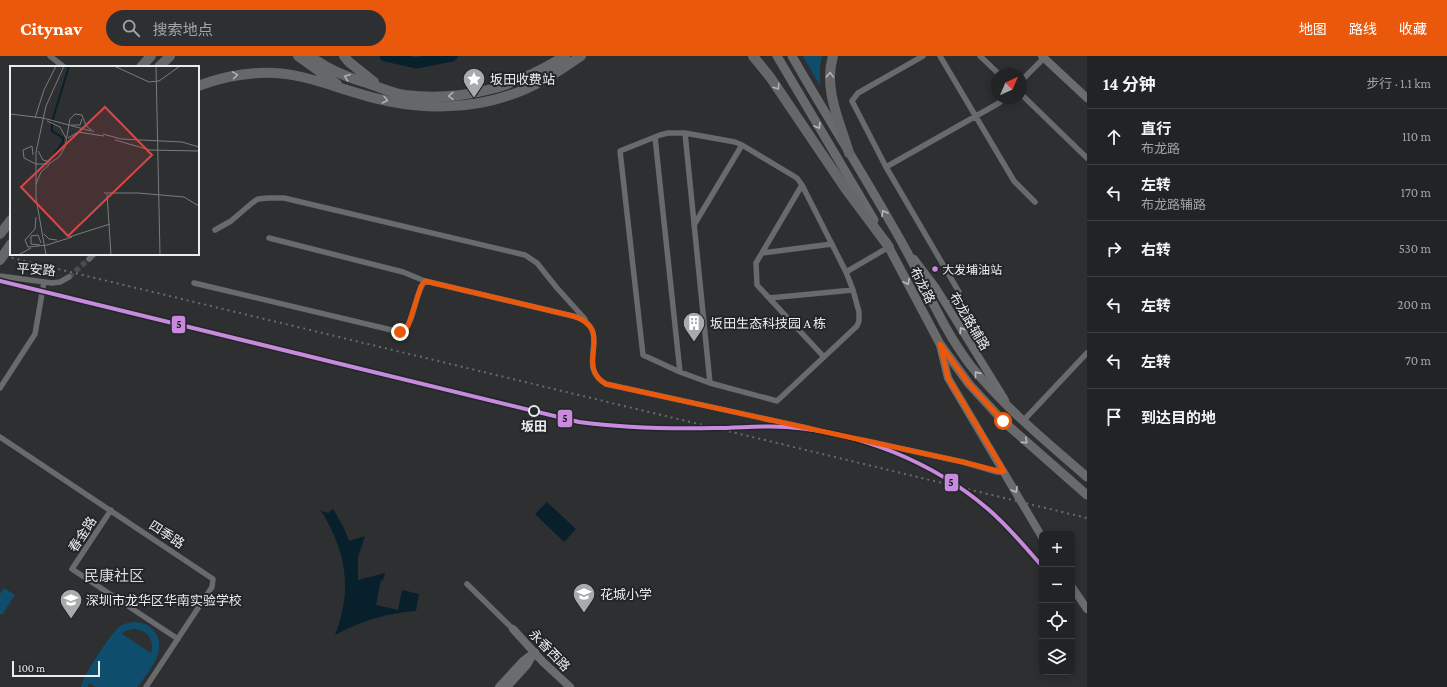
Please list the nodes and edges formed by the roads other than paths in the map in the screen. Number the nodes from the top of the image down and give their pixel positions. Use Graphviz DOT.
graph roads {
  1 [pos="50,56"];
  2 [pos="151,56"];
  3 [pos="170,56"];
  4 [pos="298,56"];
  5 [pos="310,56"];
  6 [pos="344,56"];
  7 [pos="565,56"];
  8 [pos="581,56"];
  9 [pos="753,56"];
  10 [pos="777,56"];
  11 [pos="792,56"];
  12 [pos="833,56"];
  13 [pos="923,56"];
  14 [pos="940,56"];
  15 [pos="980,56"];
  16 [pos="1043,57"];
  17 [pos="63,66"];
  18 [pos="142,66"];
  19 [pos="161,66"];
  20 [pos="993,68"];
  21 [pos="1027,74"];
  22 [pos="199,86"];
  23 [pos="384,89"];
  24 [pos="348,90"];
  25 [pos="1087,98"];
  26 [pos="1027,100"];
  27 [pos="997,104"];
  28 [pos="976,116"];
  29 [pos="685,134"];
  30 [pos="655,137"];
  31 [pos="742,145"];
  32 [pos="849,153"];
  33 [pos="1087,158"];
  34 [pos="886,167"];
  35 [pos="802,185"];
  36 [pos="1035,202"];
  37 [pos="10,221"];
  38 [pos="694,225"];
  39 [pos="215,230"];
  40 [pos="0,234"];
  41 [pos="269,238"];
  42 [pos="832,244"];
  43 [pos="10,245"];
  44 [pos="904,246"];
  45 [pos="889,247"];
  46 [pos="762,252"];
  47 [pos="93,255"];
  48 [pos="89,259"];
  49 [pos="0,260"];
  50 [pos="846,272"];
  51 [pos="0,276"];
  52 [pos="69,277"];
  53 [pos="425,281"];
  54 [pos="44,282"];
  55 [pos="194,283"];
  56 [pos="853,290"];
  57 [pos="769,298"];
  58 [pos="947,306"];
  59 [pos="588,323"];
  60 [pos="940,344"];
  61 [pos="1087,353"];
  62 [pos="824,357"];
  63 [pos="680,372"];
  64 [pos="710,383"];
  65 [pos="0,388"];
  66 [pos="1012,411"];
  67 [pos="1023,421"];
  68 [pos="0,437"];
  69 [pos="1004,471"];
  70 [pos="1087,476"];
  71 [pos="1087,495"];
  72 [pos="111,510"];
  73 [pos="1039,532"];
  74 [pos="467,584"];
  75 [pos="1075,591"];
  76 [pos="1087,609"];
  77 [pos="513,629"];
  78 [pos="178,639"];
  79 [pos="535,652"];
  80 [pos="146,687"];
  81 [pos="499,687"];
  82 [pos="507,687"];
  83 [pos="570,687"];
  1 -- 17 [label="street"];
  2 -- 18 [label="highway"];
  3 -- 19 [label="highway"];
  4 -- 24 [label="highway"];
  23 -- 5 [label="highway, one-way"];
  6 -- 23 [label="highway"];
  7 -- 23 [label="highway, one-way"];
  24 -- 8 [label="highway, one-way"];
  9 -- 45 [label="highway, one-way"];
  10 -- 45 [label="main road, 布龙路, one-way"];
  11 -- 32 [label="main road, 布龙路"];
  32 -- 12 [label="highway, one-way"];
  13 -- 34 [label="street"];
  14 -- 28 [label="street"];
  15 -- 20 [label="street"];
  16 -- 21 [label="street"];
  16 -- 25 [label="main road"];
  22 -- 24 [label="highway, one-way"];
  26 -- 33 [label="street"];
  27 -- 28 [label="street"];
  28 -- 34 [label="street"];
  28 -- 36 [label="street"];
  29 -- 30 [label="street"];
  29 -- 31 [label="street"];
  29 -- 38 [label="street"];
  30 -- 63 [label="street"];
  30 -- 63 [label="street"];
  31 -- 35 [label="street"];
  31 -- 38 [label="street"];
  44 -- 32 [label="main road, 布龙路, one-way"];
  34 -- 58 [label="street"];
  35 -- 42 [label="street"];
  35 -- 46 [label="street"];
  37 -- 40 [label="highway"];
  38 -- 64 [label="street"];
  39 -- 59 [label="street"];
  41 -- 53 [label="street"];
  42 -- 46 [label="street"];
  42 -- 50 [label="street"];
  43 -- 49 [label="highway, bridge"];
  44 -- 58 [label="main road, 布龙路辅路"];
  66 -- 44 [label="main road, 布龙路, one-way"];
  45 -- 50 [label="street"];
  45 -- 60 [label="main road, 布龙路, one-way"];
  46 -- 57 [label="street"];
  47 -- 48 [label="street"];
  50 -- 56 [label="street"];
  51 -- 54 [label="street, 平安路"];
  52 -- 54 [label="street, 平安路"];
  53 -- 55 [label="street"];
  53 -- 59 [label="street"];
  54 -- 65 [label="street"];
  56 -- 57 [label="street"];
  56 -- 62 [label="street"];
  57 -- 62 [label="street"];
  66 -- 58 [label="main road, 布龙路辅路, one-way"];
  59 -- 69 [label="street"];
  60 -- 69 [label="main road"];
  60 -- 71 [label="main road, 布龙路, one-way"];
  61 -- 67 [label="street"];
  62 -- 64 [label="street"];
  63 -- 64 [label="street"];
  66 -- 67 [label="main road, 布龙路"];
  67 -- 70 [label="main road, 布龙路"];
  68 -- 72 [label="street, 四季路"];
  69 -- 73 [label="main road, one-way"];
  72 -- 78 [label="street, 四季路"];
  72 -- 78 [label="street, 春金路"];
  74 -- 77 [label="street"];
  75 -- 76 [label="main road"];
  77 -- 79 [label="main road, 永香西路"];
  78 -- 80 [label="street, 四季路"];
  79 -- 81 [label="main road"];
  79 -- 82 [label="main road"];
  79 -- 83 [label="main road, 永香西路"];
}
